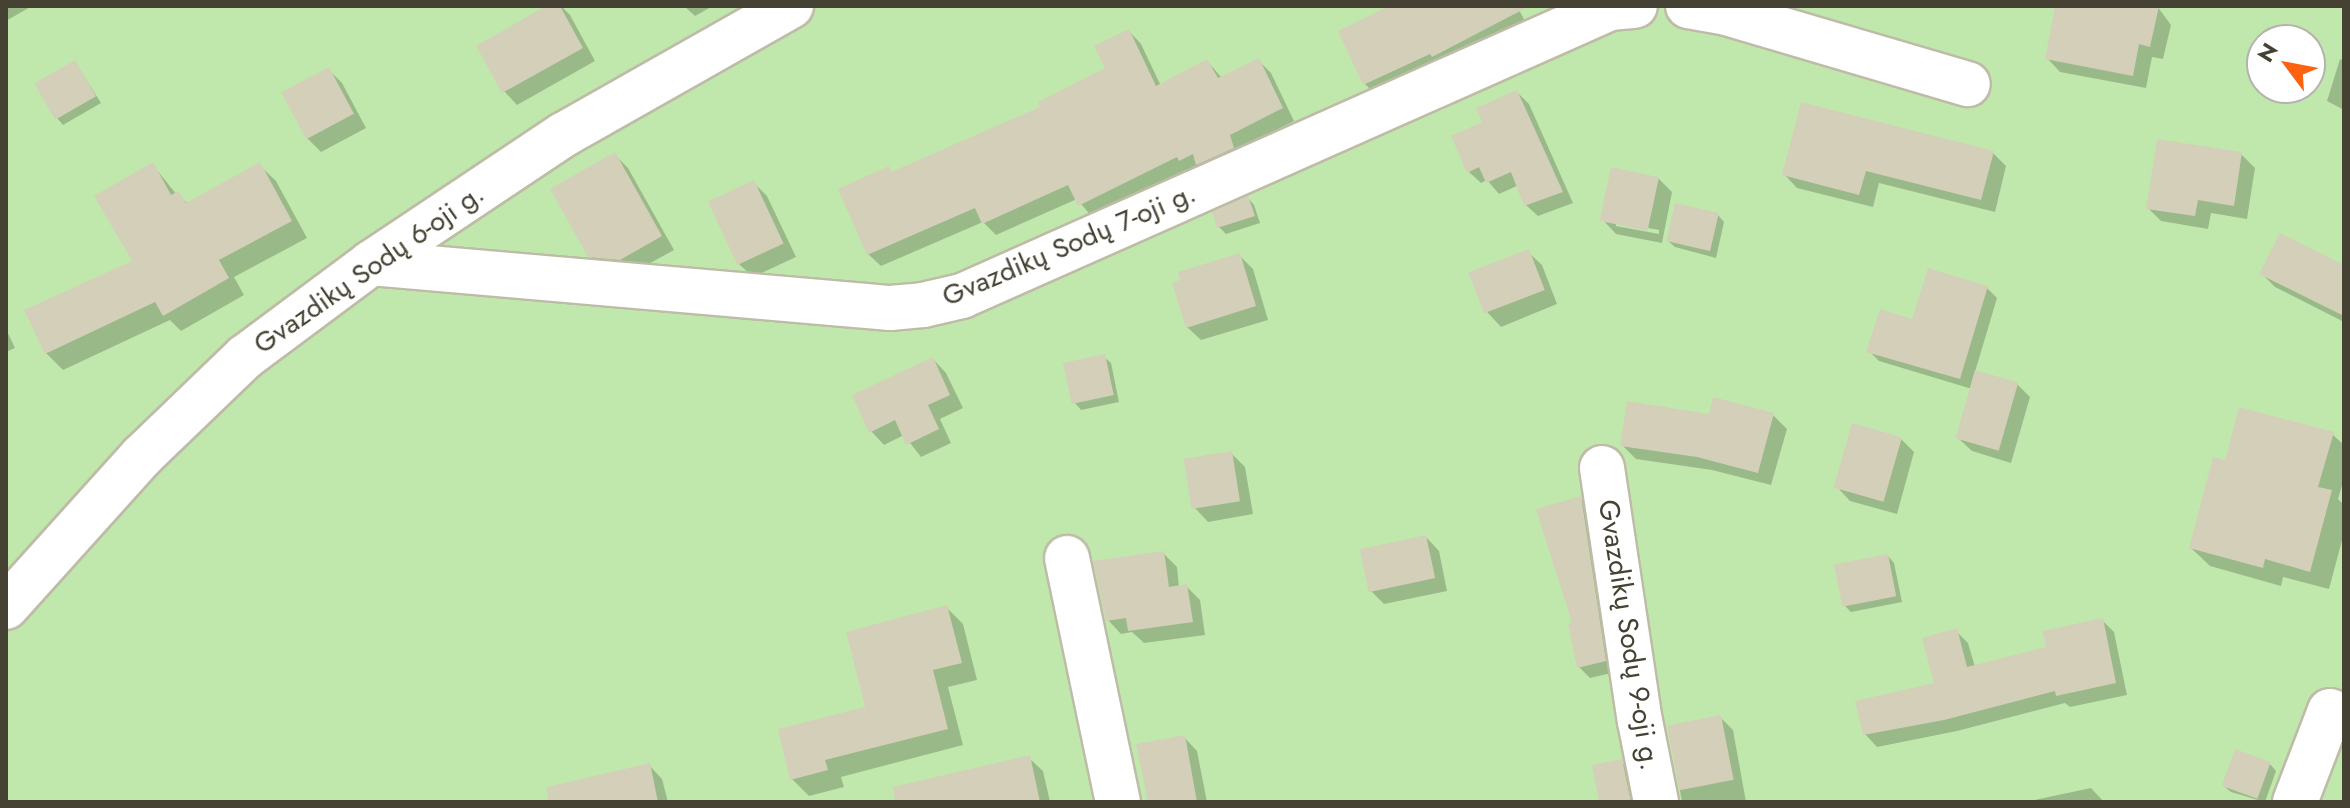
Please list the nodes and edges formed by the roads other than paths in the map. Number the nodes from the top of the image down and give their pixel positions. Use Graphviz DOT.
graph roads {
  1 [pos="791,6"];
  2 [pos="1635,6"];
  3 [pos="1688,6"];
  4 [pos="1968,84"];
  5 [pos="371,263"];
  6 [pos="1602,468"];
  7 [pos="1067,558"];
  8 [pos="6,607"];
  9 [pos="2339,701"];
  10 [pos="1118,802"];
  11 [pos="1656,802"];
  12 [pos="2295,802"];
  1 -- 5 [label="street, Gvazdikų Sodų 6-oji g."];
  2 -- 5 [label="street, Gvazdikų Sodų 7-oji g."];
  3 -- 4 [label="street"];
  5 -- 8 [label="street, Gvazdikų Sodų 6-oji g."];
  6 -- 11 [label="street, Gvazdikų Sodų 9-oji g."];
  7 -- 10 [label="street"];
  9 -- 12 [label="street"];
}
